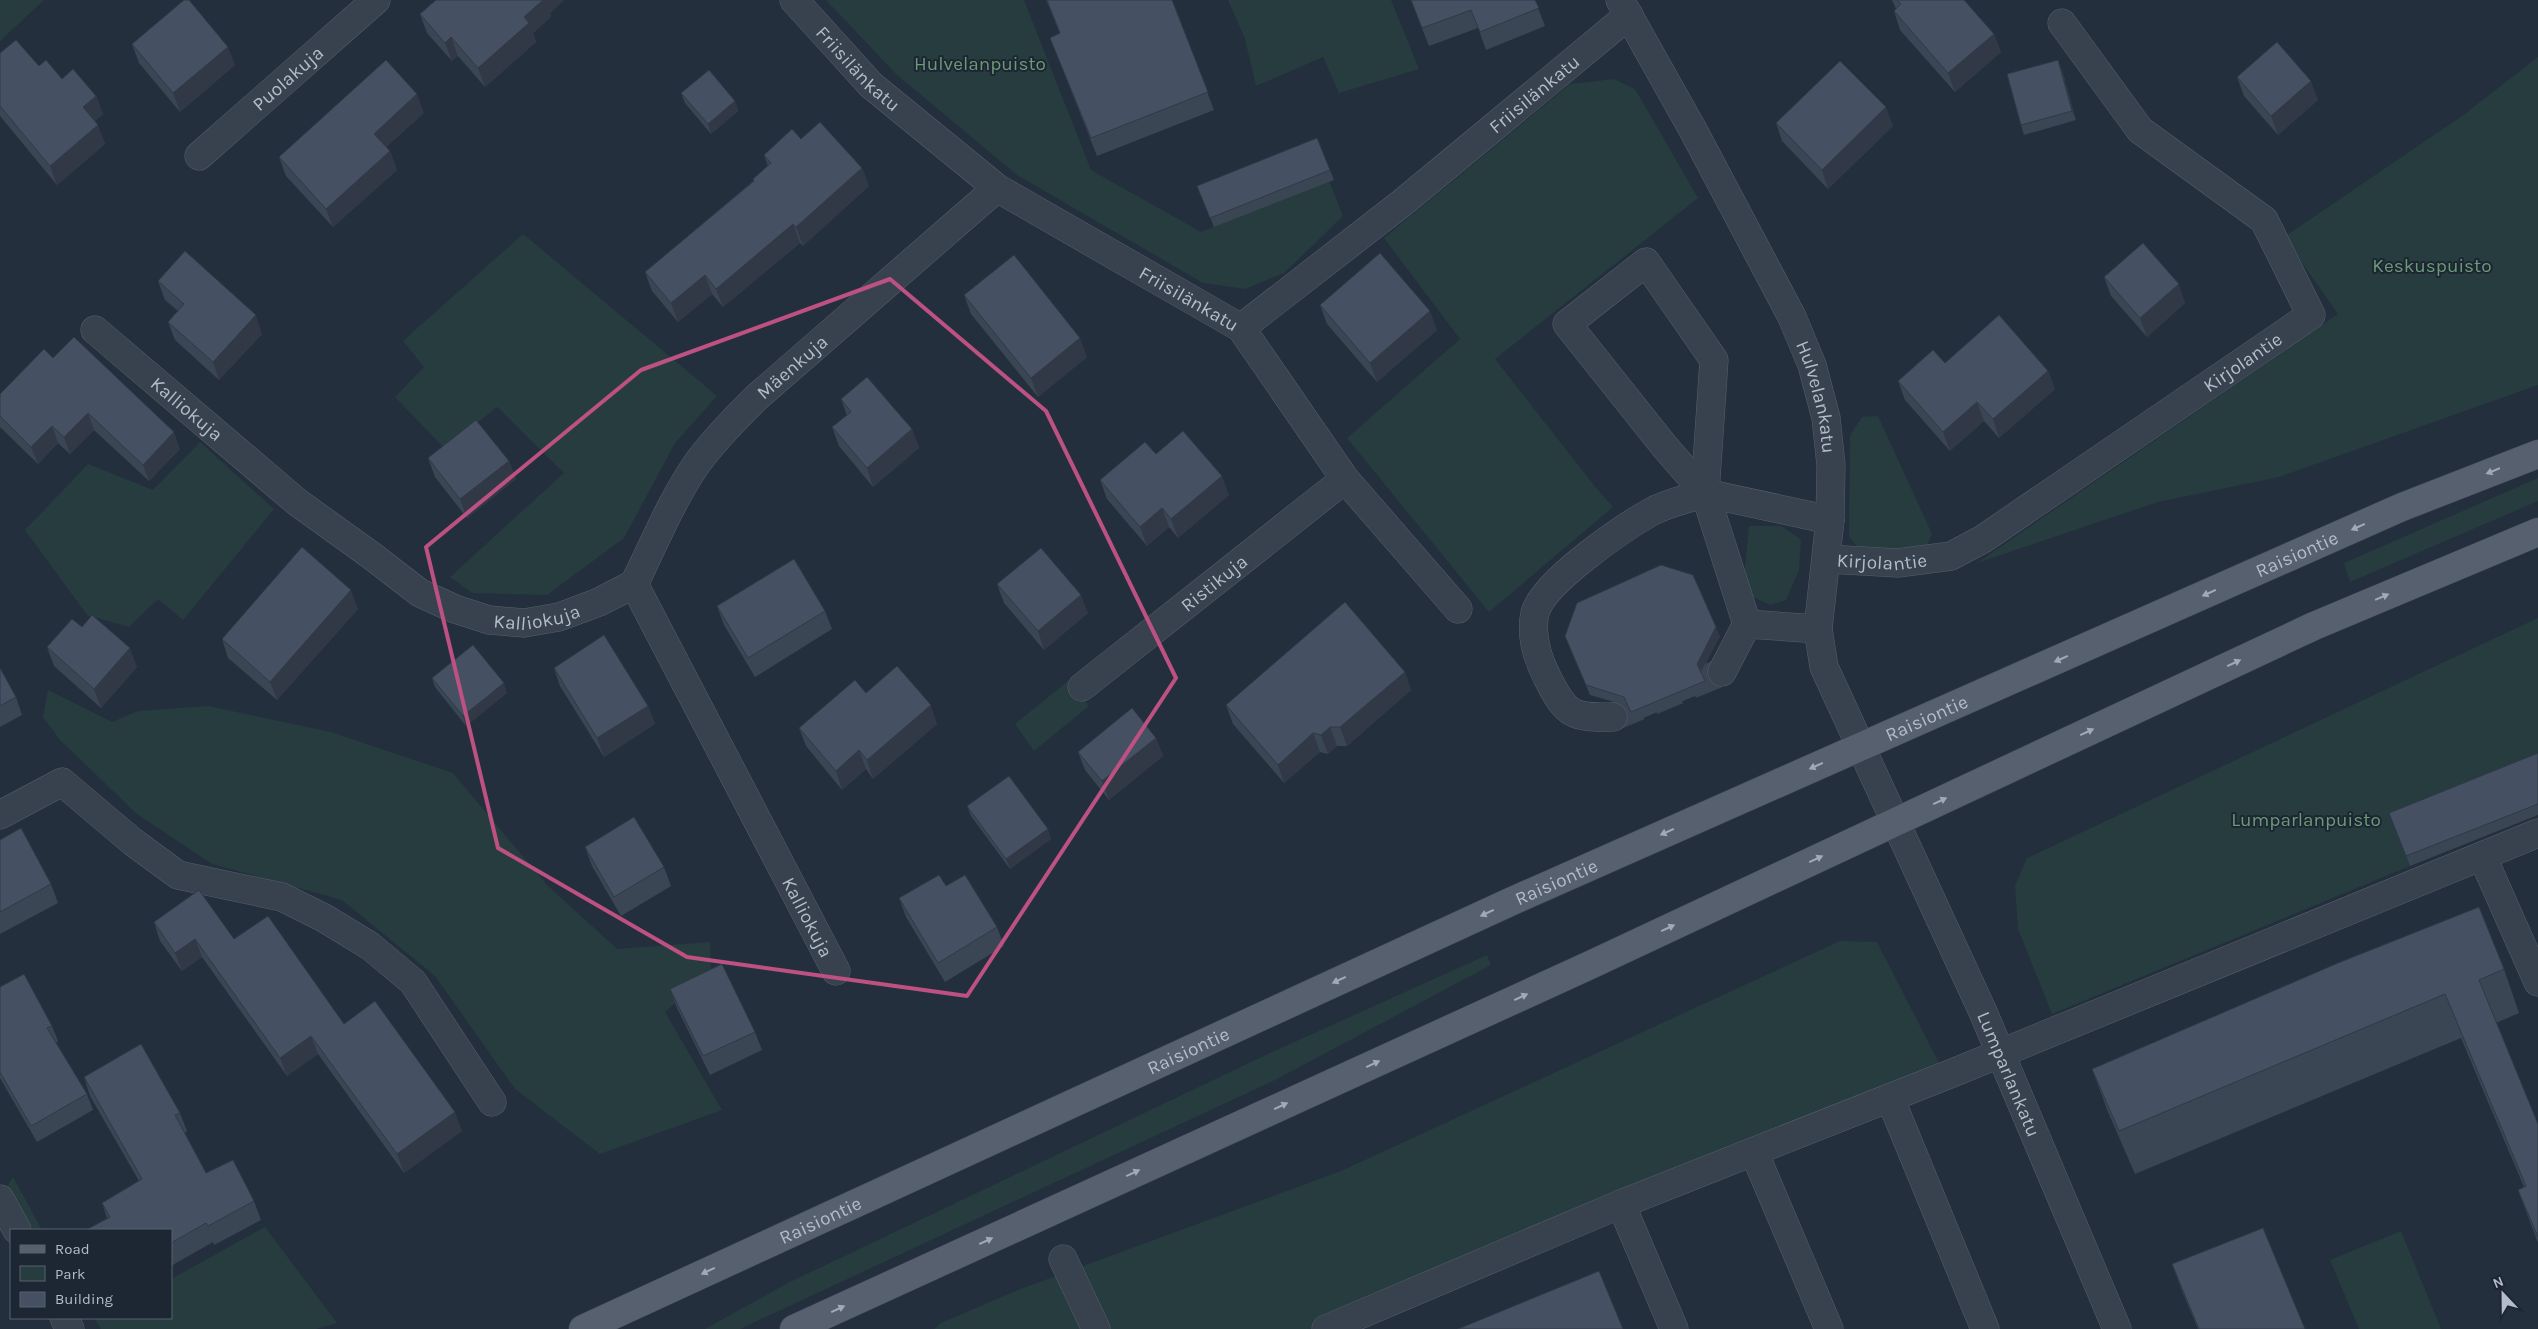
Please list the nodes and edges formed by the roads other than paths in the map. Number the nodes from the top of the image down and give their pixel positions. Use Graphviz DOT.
graph roads {
  1 [pos="376,0"];
  2 [pos="794,0"];
  3 [pos="1625,7"];
  4 [pos="2062,23"];
  5 [pos="199,156"];
  6 [pos="997,188"];
  7 [pos="1241,328"];
  8 [pos="95,330"];
  9 [pos="2538,454"];
  10 [pos="1345,478"];
  11 [pos="1705,493"];
  12 [pos="1830,520"];
  13 [pos="2538,532"];
  14 [pos="1826,558"];
  15 [pos="634,584"];
  16 [pos="1458,608"];
  17 [pos="1747,624"];
  18 [pos="1818,629"];
  19 [pos="1722,672"];
  20 [pos="1082,687"];
  21 [pos="1613,717"];
  22 [pos="1860,746"];
  23 [pos="0,815"];
  24 [pos="1896,822"];
  25 [pos="2538,834"];
  26 [pos="2483,858"];
  27 [pos="836,971"];
  28 [pos="2537,979"];
  29 [pos="2000,1052"];
  30 [pos="1890,1098"];
  31 [pos="492,1102"];
  32 [pos="1754,1152"];
  33 [pos="0,1199"];
  34 [pos="1621,1204"];
  35 [pos="16,1229"];
  36 [pos="1063,1259"];
  37 [pos="582,1329"];
  38 [pos="794,1329"];
  39 [pos="1096,1329"];
  40 [pos="1326,1329"];
  41 [pos="1674,1329"];
  42 [pos="1829,1329"];
  43 [pos="1985,1329"];
  44 [pos="2117,1329"];
  1 -- 5 [label="street, Puolakuja"];
  2 -- 6 [label="street, Friisilänkatu"];
  3 -- 7 [label="street, Friisilänkatu"];
  3 -- 12 [label="street, Hulvelankatu"];
  4 -- 14 [label="street, Kirjolantie"];
  6 -- 7 [label="street, Friisilänkatu"];
  6 -- 15 [label="street, Mäenkuja"];
  7 -- 10 [label="street"];
  8 -- 15 [label="street, Kalliokuja"];
  9 -- 22 [label="main road, Raisiontie, one-way"];
  10 -- 16 [label="street"];
  10 -- 20 [label="street, Ristikuja"];
  11 -- 11 [label="street"];
  11 -- 12 [label="street"];
  11 -- 17 [label="street"];
  11 -- 21 [label="street"];
  12 -- 14 [label="street, Hulvelankatu"];
  24 -- 13 [label="main road, one-way"];
  14 -- 18 [label="street, Hulvelankatu"];
  15 -- 27 [label="street, Kalliokuja"];
  17 -- 18 [label="street"];
  17 -- 19 [label="street"];
  18 -- 22 [label="street, Hulvelankatu"];
  22 -- 24 [label="street, Hulvelankatu"];
  22 -- 37 [label="main road, Raisiontie, one-way"];
  23 -- 31 [label="street"];
  24 -- 29 [label="street, Lumparlankatu"];
  38 -- 24 [label="main road, one-way"];
  25 -- 26 [label="street"];
  26 -- 28 [label="street"];
  26 -- 29 [label="street"];
  29 -- 30 [label="street"];
  29 -- 44 [label="street, Lumparlankatu"];
  30 -- 32 [label="street"];
  30 -- 43 [label="street"];
  32 -- 34 [label="street"];
  32 -- 42 [label="street"];
  33 -- 35 [label="street"];
  34 -- 40 [label="street"];
  34 -- 41 [label="street"];
  36 -- 39 [label="street"];
}
